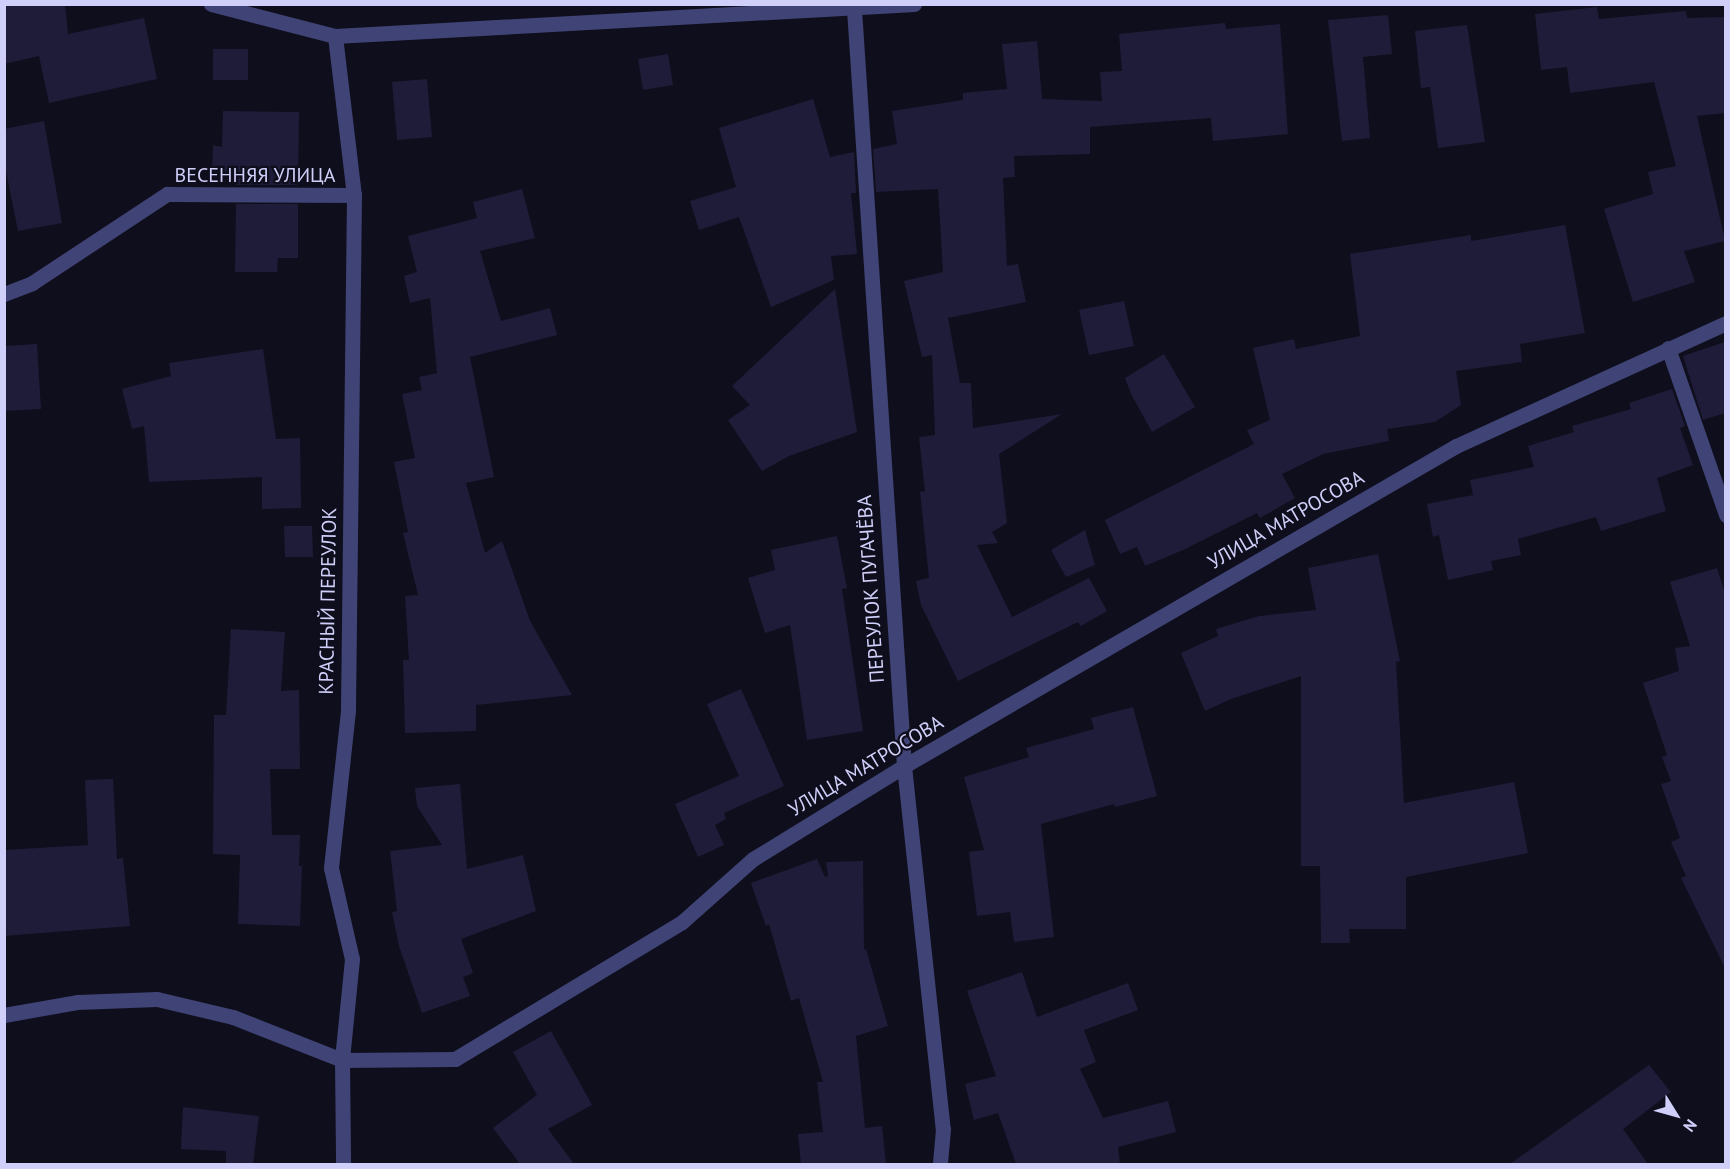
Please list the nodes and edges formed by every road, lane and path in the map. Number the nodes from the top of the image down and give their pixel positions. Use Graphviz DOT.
graph roads {
  1 [pos="211,4"];
  2 [pos="914,4"];
  3 [pos="854,9"];
  4 [pos="335,36"];
  5 [pos="354,195"];
  6 [pos="4,294"];
  7 [pos="1725,323"];
  8 [pos="1668,348"];
  9 [pos="1725,515"];
  10 [pos="904,766"];
  11 [pos="4,1015"];
  12 [pos="342,1060"];
  13 [pos="344,1164"];
  14 [pos="940,1164"];
  1 -- 4 [label="street"];
  2 -- 3 [label="street"];
  3 -- 4 [label="street"];
  3 -- 10 [label="street, ПЕРЕУЛОК ПУГАЧЁВА"];
  4 -- 5 [label="street, КРАСНЫЙ ПЕРЕУЛОК"];
  5 -- 6 [label="street, ВЕСЕННЯЯ УЛИЦА"];
  5 -- 12 [label="street, КРАСНЫЙ ПЕРЕУЛОК"];
  7 -- 8 [label="street, УЛИЦА МАТРОСОВА"];
  8 -- 9 [label="street"];
  8 -- 10 [label="street, УЛИЦА МАТРОСОВА"];
  10 -- 12 [label="street, УЛИЦА МАТРОСОВА"];
  10 -- 14 [label="street, ПЕРЕУЛОК ПУГАЧЁВА"];
  11 -- 12 [label="street, УЛИЦА МАТРОСОВА"];
  12 -- 13 [label="street, КРАСНЫЙ ПЕРЕУЛОК"];
}
